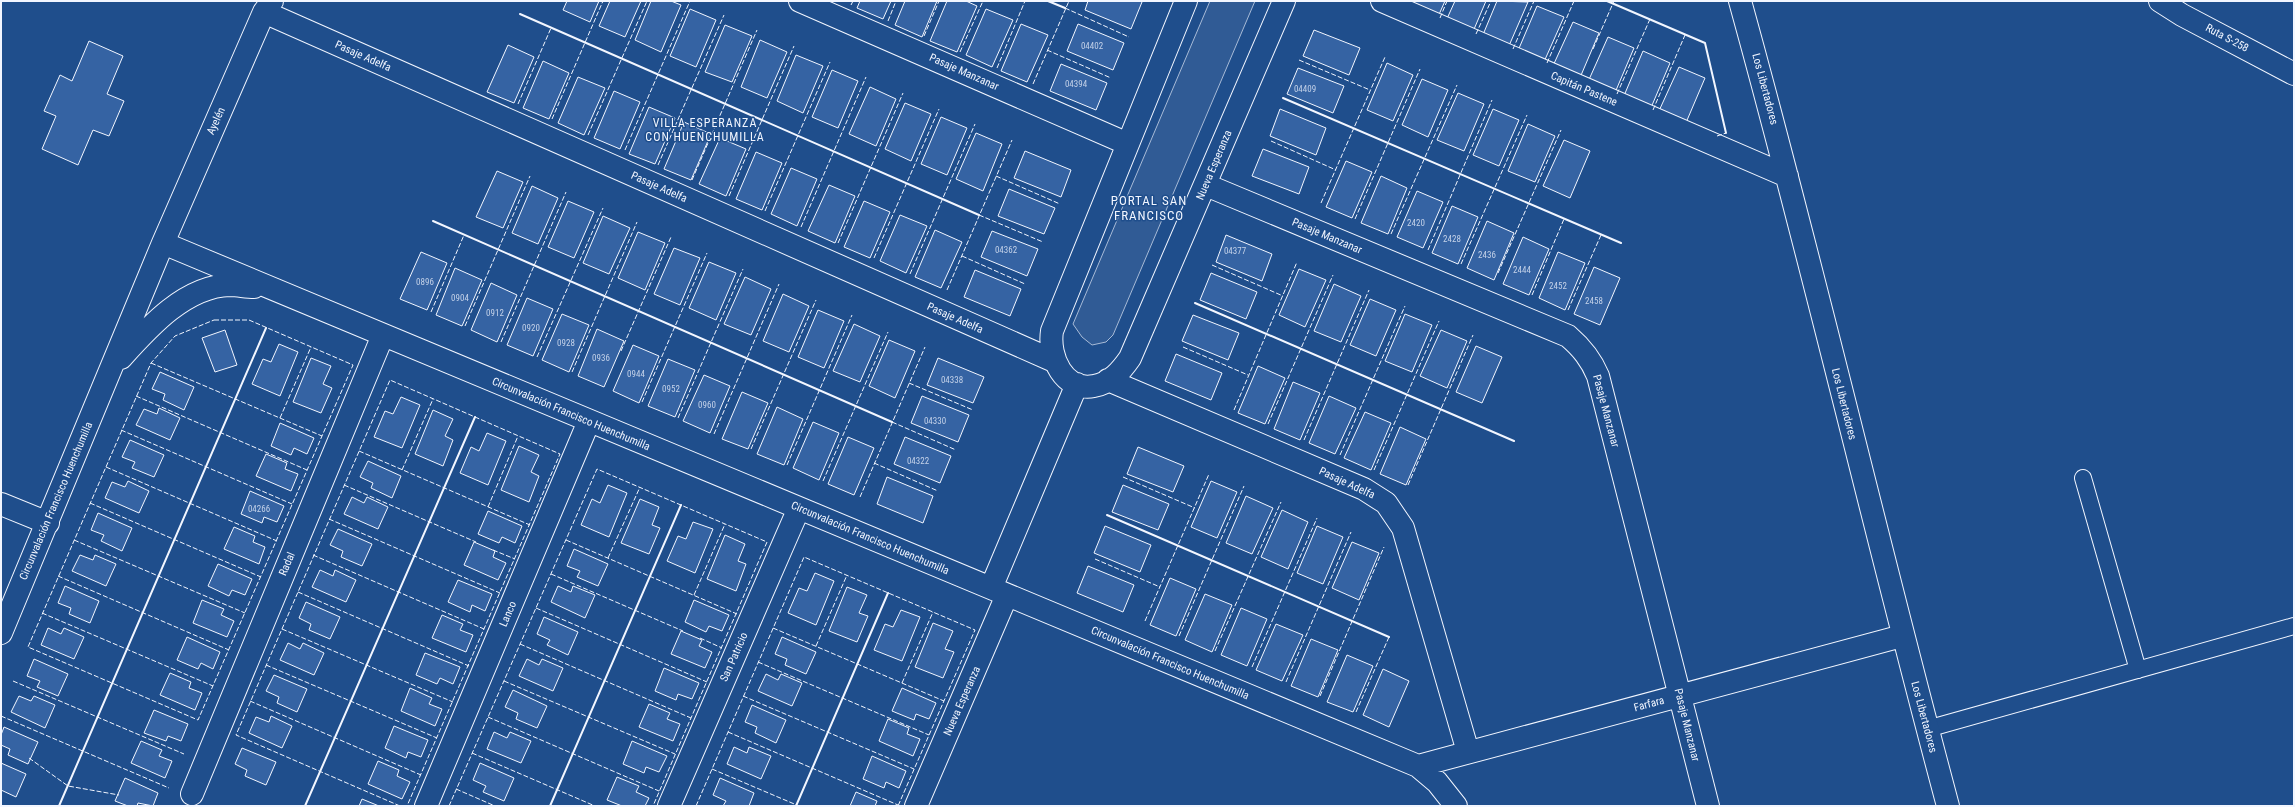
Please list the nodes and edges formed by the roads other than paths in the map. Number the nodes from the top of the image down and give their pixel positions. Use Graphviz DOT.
graph roads {
  1 [pos="800,1"];
  2 [pos="1186,1"];
  3 [pos="1284,1"];
  4 [pos="1382,1"];
  5 [pos="1740,1"];
  6 [pos="2160,1"];
  7 [pos="268,7"];
  8 [pos="2294,74"];
  9 [pos="1128,144"];
  10 [pos="1787,176"];
  11 [pos="1206,185"];
  12 [pos="163,243"];
  13 [pos="271,289"];
  14 [pos="383,335"];
  15 [pos="1054,361"];
  16 [pos="111,370"];
  17 [pos="1108,380"];
  18 [pos="1077,384"];
  19 [pos="589,421"];
  20 [pos="2083,478"];
  21 [pos="1,504"];
  22 [pos="799,508"];
  23 [pos="48,523"];
  24 [pos="999,592"];
  25 [pos="2294,626"];
  26 [pos="1,633"];
  27 [pos="1902,636"];
  28 [pos="2138,670"];
  29 [pos="1680,696"];
  30 [pos="1928,729"];
  31 [pos="1468,752"];
  32 [pos="1418,766"];
  33 [pos="192,794"];
  34 [pos="426,806"];
  35 [pos="669,806"];
  36 [pos="916,806"];
  37 [pos="1456,806"];
  38 [pos="1708,806"];
  39 [pos="1948,806"];
  1 -- 9 [label="street, Pasaje Manzanar"];
  2 -- 9 [label="street"];
  3 -- 11 [label="street, Nueva Esperanza"];
  4 -- 10 [label="street, Capitán Pastene"];
  5 -- 10 [label="street, Los Libertadores"];
  6 -- 8 [label="street, Ruta S-258"];
  7 -- 12 [label="street, Ayelén"];
  7 -- 15 [label="street, Pasaje Adelfa"];
  9 -- 15 [label="street"];
  10 -- 27 [label="street, Los Libertadores"];
  11 -- 17 [label="street, Nueva Esperanza"];
  11 -- 29 [label="street, Pasaje Manzanar"];
  12 -- 13 [label="street, Circunvalación Francisco Huenchumilla"];
  12 -- 16 [label="street, Circunvalación Francisco Huenchumilla"];
  13 -- 14 [label="street, Circunvalación Francisco Huenchumilla"];
  13 -- 16 [label="street, Circunvalación Francisco Huenchumilla"];
  14 -- 19 [label="street, Circunvalación Francisco Huenchumilla"];
  14 -- 33 [label="street, Radal"];
  15 -- 18 [label="street"];
  16 -- 23 [label="street, Circunvalación Francisco Huenchumilla"];
  17 -- 18 [label="street, Nueva Esperanza"];
  17 -- 31 [label="street, Pasaje Adelfa"];
  18 -- 24 [label="street, Nueva Esperanza"];
  19 -- 22 [label="street, Circunvalación Francisco Huenchumilla"];
  19 -- 34 [label="street, Lanco"];
  20 -- 28 [label="lane"];
  21 -- 23 [label="street"];
  22 -- 24 [label="street, Circunvalación Francisco Huenchumilla"];
  22 -- 35 [label="street, San Patricio"];
  23 -- 26 [label="street, Circunvalación Francisco Huenchumilla"];
  24 -- 32 [label="street, Circunvalación Francisco Huenchumilla"];
  24 -- 36 [label="street, Nueva Esperanza"];
  25 -- 28 [label="lane"];
  27 -- 29 [label="street, Farfara"];
  27 -- 30 [label="street, Los Libertadores"];
  28 -- 30 [label="lane"];
  29 -- 31 [label="street, Farfara"];
  29 -- 38 [label="street, Pasaje Manzanar"];
  30 -- 39 [label="street, Los Libertadores"];
  31 -- 32 [label="street, Farfara"];
  32 -- 37 [label="street, Circunvalación Francisco Huenchumilla"];
}
